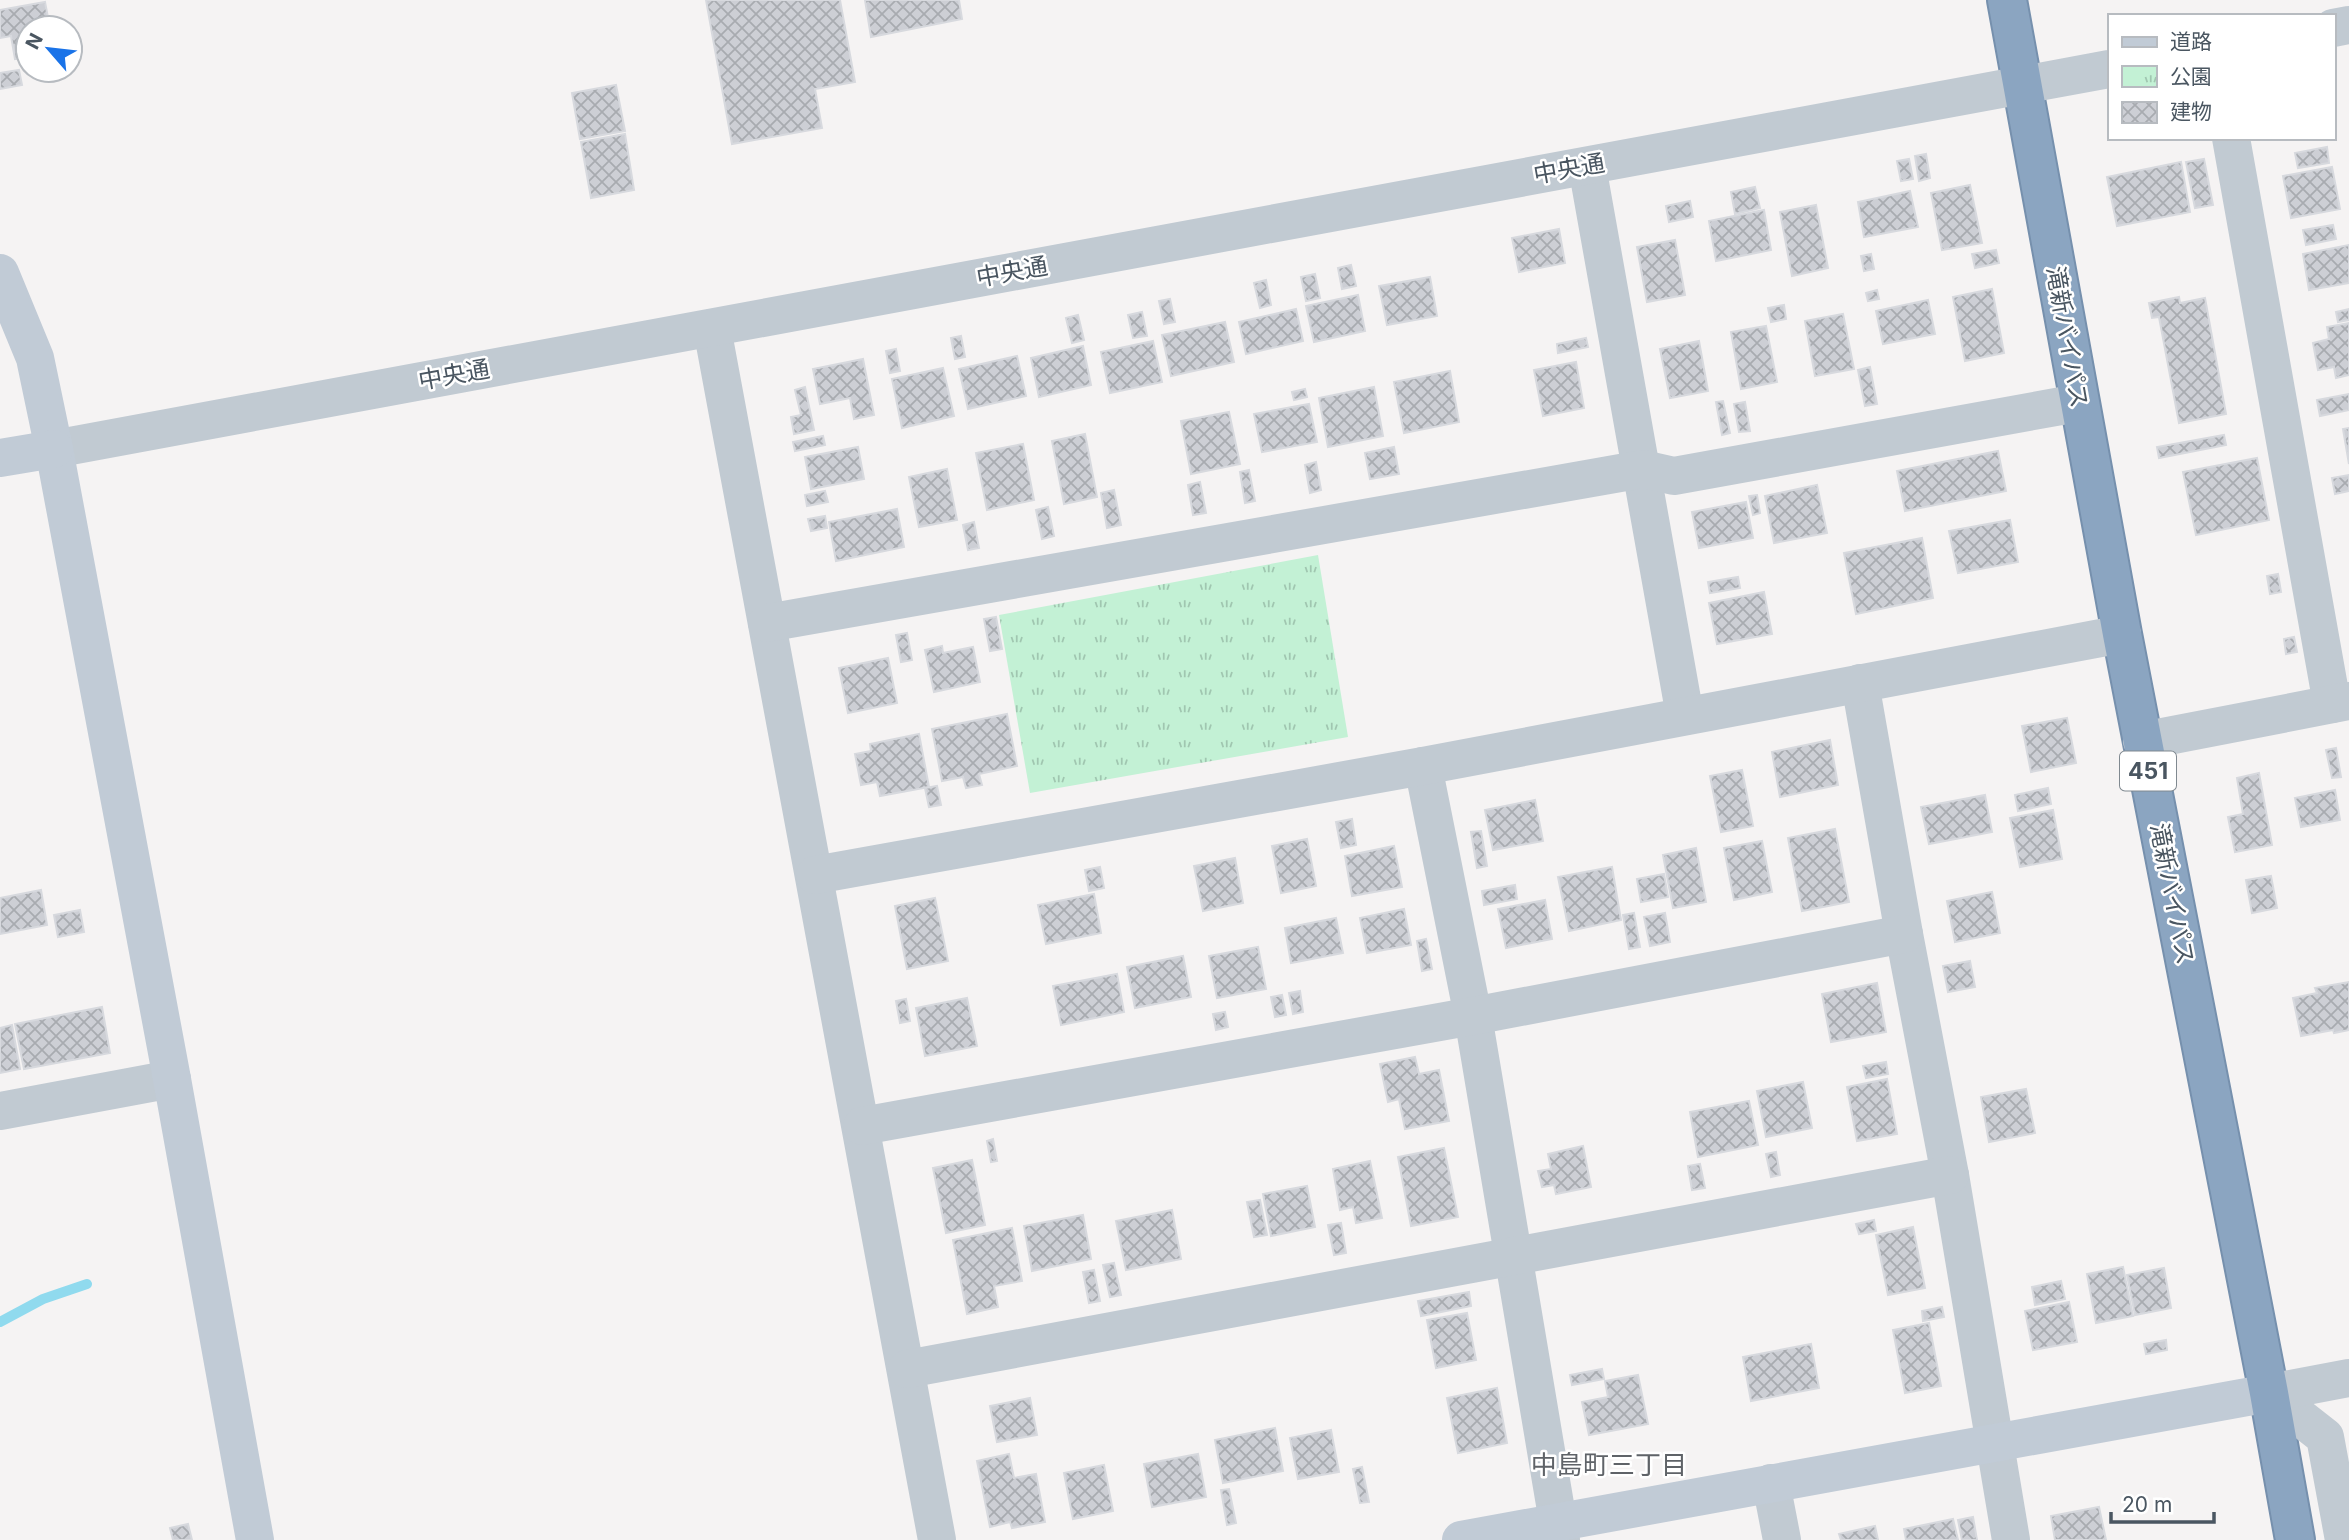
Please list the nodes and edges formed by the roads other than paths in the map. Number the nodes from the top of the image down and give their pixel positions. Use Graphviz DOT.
graph roads {
  1 [pos="2007,0"];
  2 [pos="2108,69"];
  3 [pos="2023,85"];
  4 [pos="2231,140"];
  5 [pos="1587,166"];
  6 [pos="0,273"];
  7 [pos="712,328"];
  8 [pos="2078,403"];
  9 [pos="54,449"];
  10 [pos="0,458"];
  11 [pos="1643,469"];
  12 [pos="767,623"];
  13 [pos="2122,634"];
  14 [pos="1860,683"];
  15 [pos="2341,703"];
  16 [pos="1685,716"];
  17 [pos="2142,741"];
  18 [pos="1423,766"];
  19 [pos="815,875"];
  20 [pos="1904,934"];
  21 [pos="1473,1016"];
  22 [pos="172,1079"];
  23 [pos="0,1111"];
  24 [pos="862,1126"];
  25 [pos="1950,1175"];
  26 [pos="1514,1257"];
  27 [pos="907,1369"];
  28 [pos="2349,1378"];
  29 [pos="2269,1394"];
  30 [pos="1994,1443"];
  31 [pos="1771,1483"];
  32 [pos="1560,1531"];
  33 [pos="255,1540"];
  34 [pos="937,1540"];
  35 [pos="1461,1540"];
  36 [pos="1782,1540"];
  37 [pos="2011,1540"];
  38 [pos="2295,1540"];
  39 [pos="2344,1540"];
  1 -- 3 [label="highway, 滝新バイパス / 451"];
  2 -- 3 [label="street, 中央通"];
  3 -- 5 [label="street, 中央通"];
  3 -- 8 [label="highway, 滝新バイパス / 451"];
  4 -- 15 [label="street"];
  5 -- 7 [label="street, 中央通"];
  5 -- 11 [label="street"];
  6 -- 9 [label="street"];
  7 -- 9 [label="street, 中央通"];
  7 -- 12 [label="street"];
  8 -- 11 [label="street"];
  8 -- 13 [label="highway, 滝新バイパス / 451"];
  9 -- 10 [label="street, 中央通"];
  9 -- 22 [label="street"];
  11 -- 12 [label="street"];
  11 -- 16 [label="street"];
  12 -- 19 [label="street"];
  13 -- 14 [label="street"];
  13 -- 17 [label="highway, 滝新バイパス / 451"];
  14 -- 16 [label="street"];
  14 -- 20 [label="street"];
  15 -- 17 [label="street"];
  16 -- 18 [label="street"];
  17 -- 29 [label="highway, 滝新バイパス / 451"];
  18 -- 19 [label="street"];
  18 -- 21 [label="street"];
  19 -- 24 [label="street"];
  20 -- 21 [label="street"];
  20 -- 25 [label="street"];
  21 -- 24 [label="street"];
  21 -- 26 [label="street"];
  22 -- 23 [label="street"];
  22 -- 33 [label="street"];
  24 -- 27 [label="street"];
  25 -- 26 [label="street"];
  25 -- 30 [label="street"];
  26 -- 27 [label="street"];
  26 -- 32 [label="street"];
  27 -- 34 [label="street"];
  28 -- 29 [label="street"];
  29 -- 30 [label="street"];
  29 -- 38 [label="highway, 滝新バイパス / 451"];
  29 -- 39 [label="street"];
  30 -- 31 [label="street"];
  30 -- 37 [label="street"];
  31 -- 32 [label="street"];
  31 -- 36 [label="street"];
  32 -- 35 [label="street"];
}
